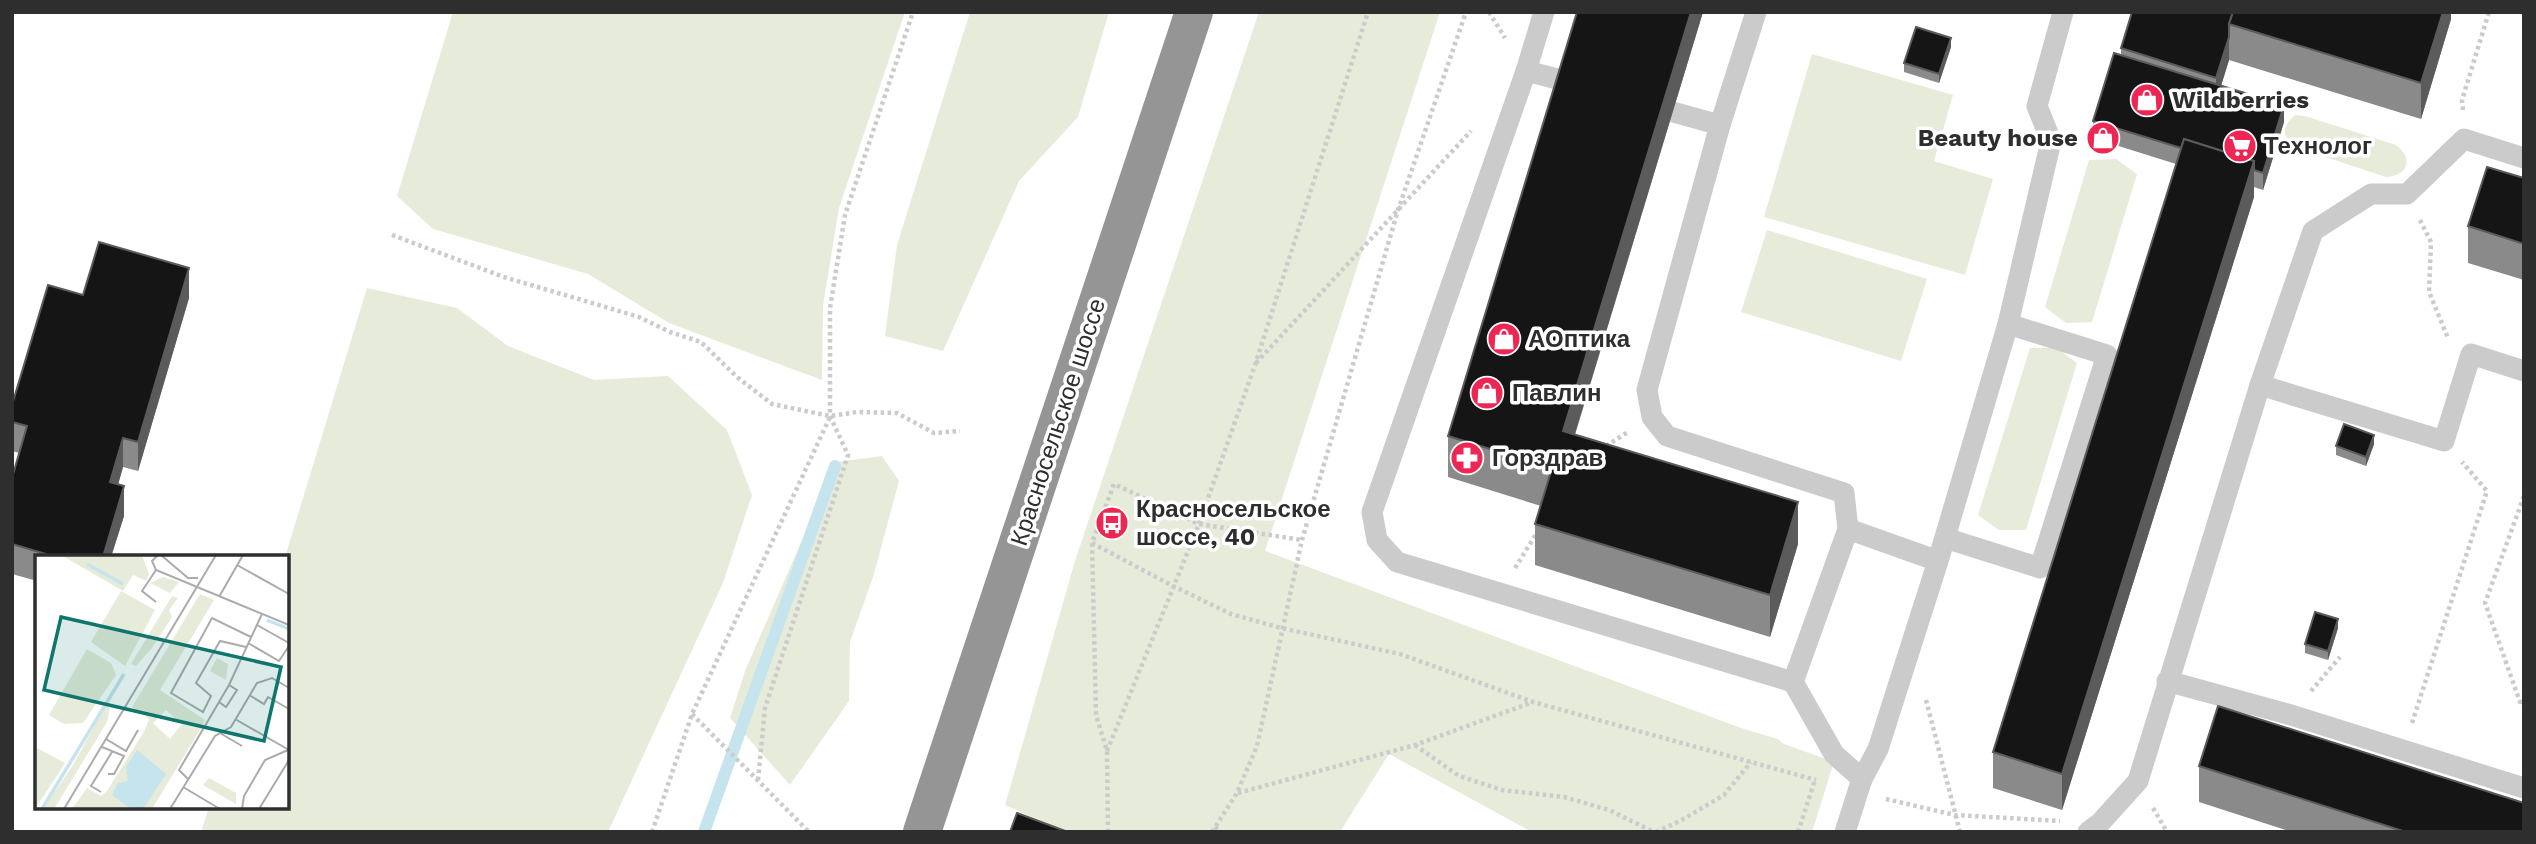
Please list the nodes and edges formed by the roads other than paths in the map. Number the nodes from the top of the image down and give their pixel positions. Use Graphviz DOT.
graph roads {
  1 [pos="1195,12"];
  2 [pos="1544,12"];
  3 [pos="1756,12"];
  4 [pos="2063,12"];
  5 [pos="1527,71"];
  6 [pos="1569,82"];
  7 [pos="1673,112"];
  8 [pos="1720,125"];
  9 [pos="2524,158"];
  10 [pos="2008,324"];
  11 [pos="2524,371"];
  12 [pos="2260,385"];
  13 [pos="1848,529"];
  14 [pos="1945,538"];
  15 [pos="1938,561"];
  16 [pos="2167,681"];
  17 [pos="1793,682"];
  18 [pos="1860,786"];
  19 [pos="2524,788"];
  20 [pos="2094,827"];
  21 [pos="922,832"];
  22 [pos="1845,832"];
  1 -- 21 [label="highway, Красносельское шоссе"];
  2 -- 5 [label="lane"];
  3 -- 8 [label="lane"];
  4 -- 10 [label="lane"];
  5 -- 6 [label="lane"];
  5 -- 17 [label="lane"];
  7 -- 8 [label="lane"];
  8 -- 13 [label="lane"];
  9 -- 12 [label="lane"];
  10 -- 14 [label="lane"];
  10 -- 14 [label="lane"];
  11 -- 12 [label="lane"];
  12 -- 16 [label="lane"];
  13 -- 15 [label="lane"];
  13 -- 17 [label="lane"];
  14 -- 15 [label="lane"];
  15 -- 18 [label="lane"];
  16 -- 19 [label="lane"];
  16 -- 20 [label="lane"];
  17 -- 18 [label="lane"];
  18 -- 22 [label="lane"];
}
